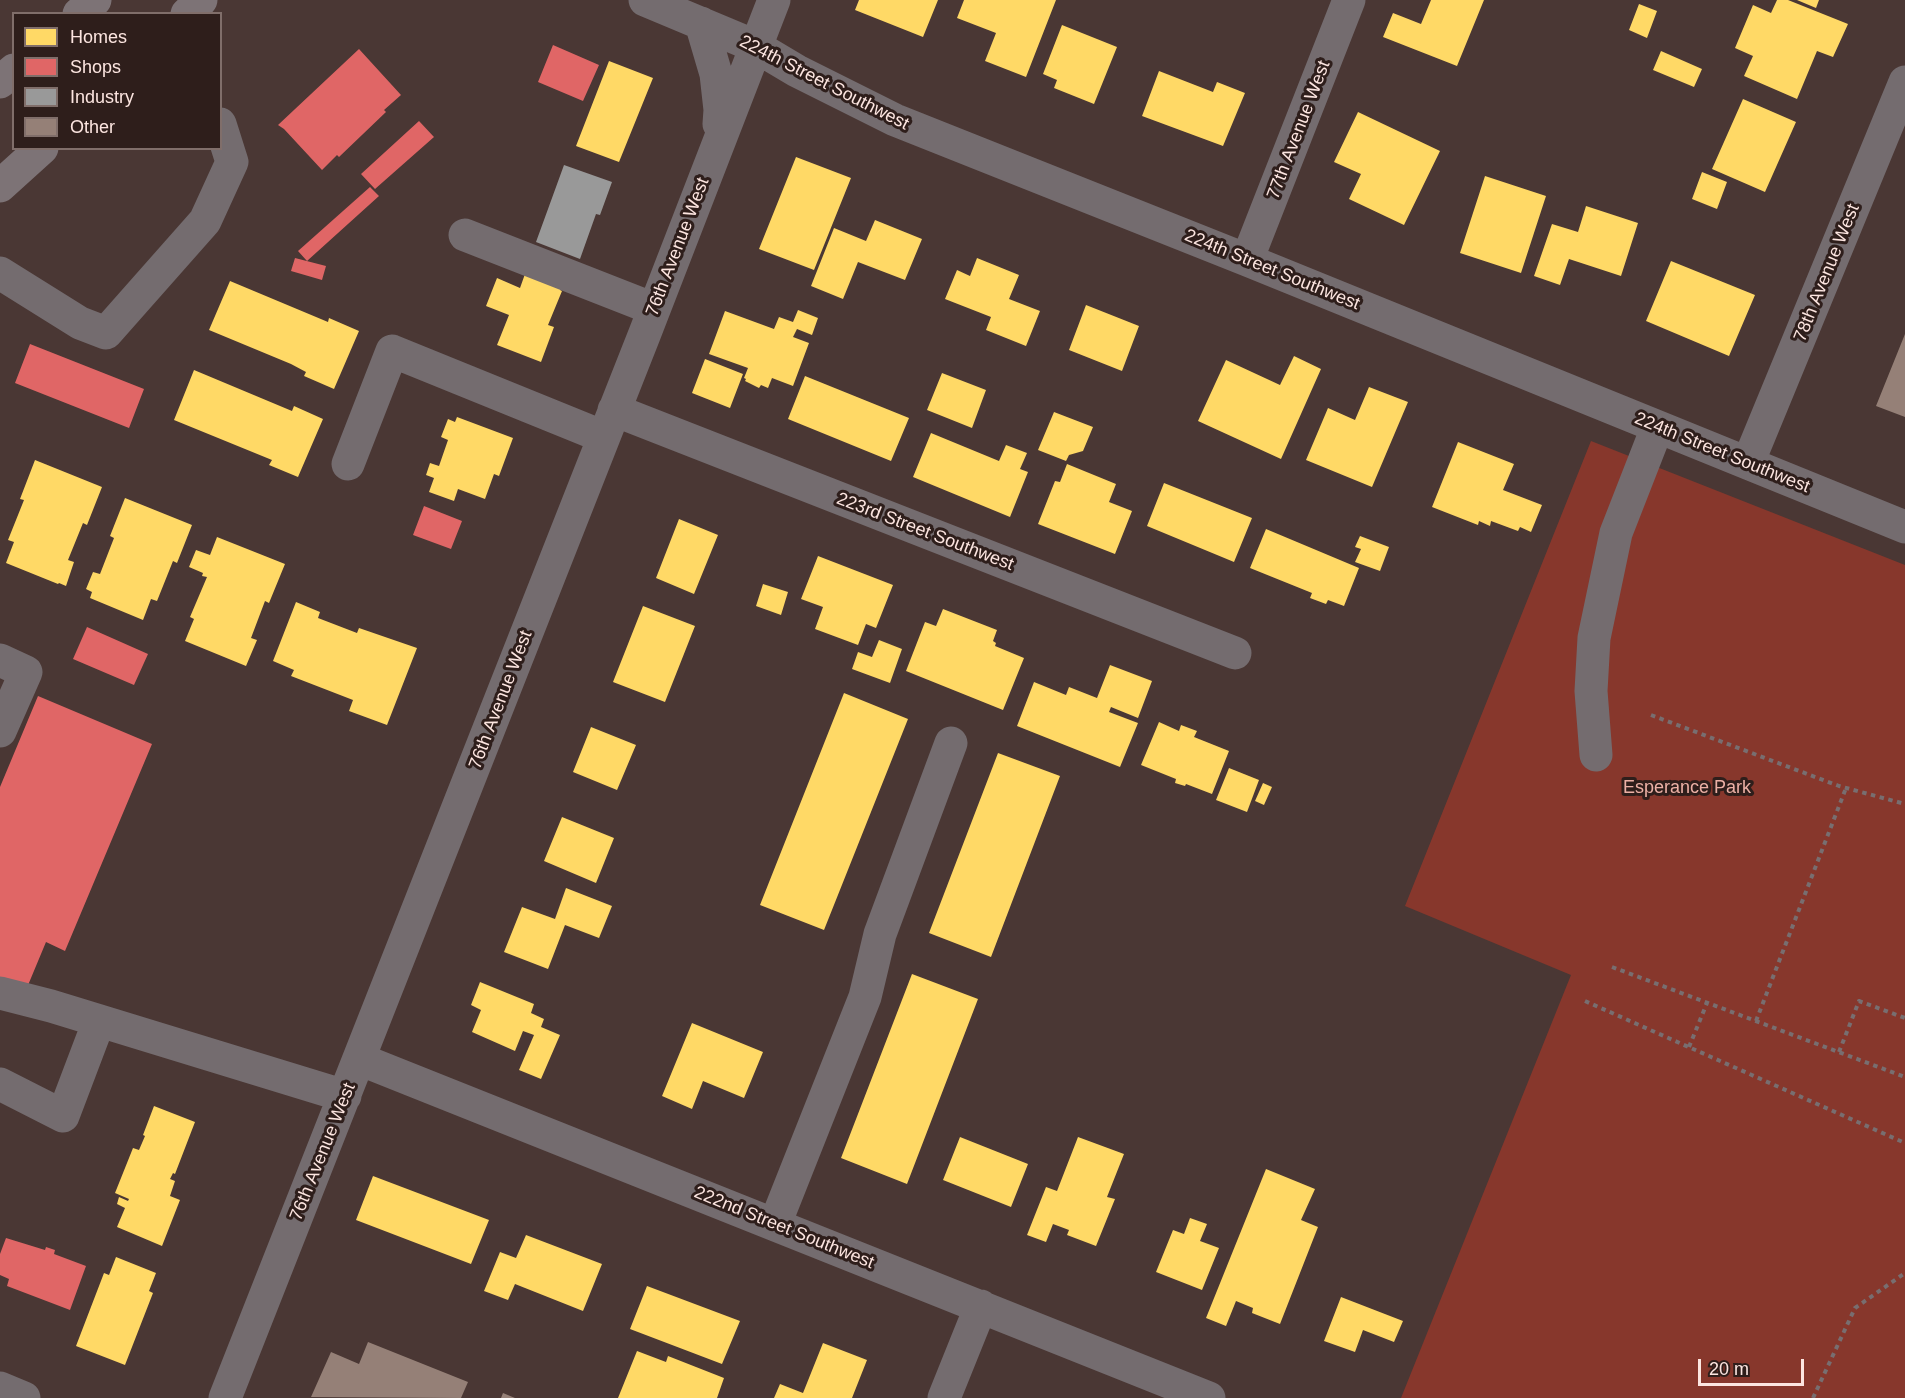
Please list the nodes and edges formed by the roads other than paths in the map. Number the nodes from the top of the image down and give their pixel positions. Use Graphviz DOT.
graph roads {
  1 [pos="95,0"];
  2 [pos="201,0"];
  3 [pos="645,0"];
  4 [pos="774,0"];
  5 [pos="1349,0"];
  6 [pos="81,12"];
  7 [pos="189,12"];
  8 [pos="701,23"];
  9 [pos="755,46"];
  10 [pos="12,72"];
  11 [pos="0,82"];
  12 [pos="1905,82"];
  13 [pos="222,130"];
  14 [pos="718,142"];
  15 [pos="40,150"];
  16 [pos="0,186"];
  17 [pos="465,235"];
  18 [pos="1247,260"];
  19 [pos="0,273"];
  20 [pos="654,309"];
  21 [pos="609,424"];
  22 [pos="1657,428"];
  23 [pos="1748,463"];
  24 [pos="348,464"];
  25 [pos="1905,527"];
  26 [pos="1235,653"];
  27 [pos="0,660"];
  28 [pos="0,731"];
  29 [pos="951,743"];
  30 [pos="1596,755"];
  31 [pos="0,993"];
  32 [pos="99,1022"];
  33 [pos="359,1059"];
  34 [pos="0,1084"];
  35 [pos="345,1096"];
  36 [pos="775,1224"];
  37 [pos="981,1306"];
  38 [pos="0,1388"];
  39 [pos="24,1398"];
  40 [pos="225,1398"];
  41 [pos="944,1398"];
  42 [pos="1209,1398"];
  1 -- 6 [label="highway"];
  2 -- 7 [label="highway"];
  3 -- 8 [label="street, 224th Street Southwest"];
  4 -- 9 [label="street, 76th Avenue West"];
  5 -- 18 [label="street, 77th Avenue West"];
  8 -- 9 [label="street, 224th Street Southwest"];
  8 -- 14 [label="street"];
  9 -- 14 [label="street, 76th Avenue West"];
  9 -- 18 [label="street, 224th Street Southwest"];
  10 -- 11 [label="highway"];
  12 -- 23 [label="street, 78th Avenue West"];
  13 -- 19 [label="street"];
  14 -- 20 [label="street, 76th Avenue West"];
  15 -- 16 [label="highway"];
  17 -- 20 [label="street"];
  18 -- 22 [label="street, 224th Street Southwest"];
  20 -- 21 [label="street, 76th Avenue West"];
  21 -- 24 [label="street, 223rd Street Southwest"];
  21 -- 26 [label="street, 223rd Street Southwest"];
  21 -- 33 [label="street, 76th Avenue West"];
  22 -- 23 [label="street, 224th Street Southwest"];
  22 -- 30 [label="street"];
  23 -- 25 [label="street, 224th Street Southwest"];
  27 -- 28 [label="street"];
  29 -- 36 [label="street"];
  31 -- 32 [label="street"];
  32 -- 34 [label="street"];
  32 -- 35 [label="street"];
  33 -- 35 [label="street, 76th Avenue West"];
  33 -- 36 [label="street, 222nd Street Southwest"];
  35 -- 40 [label="street, 76th Avenue West"];
  36 -- 37 [label="street, 222nd Street Southwest"];
  37 -- 41 [label="street"];
  37 -- 42 [label="street, 222nd Street Southwest"];
  38 -- 39 [label="street"];
}
